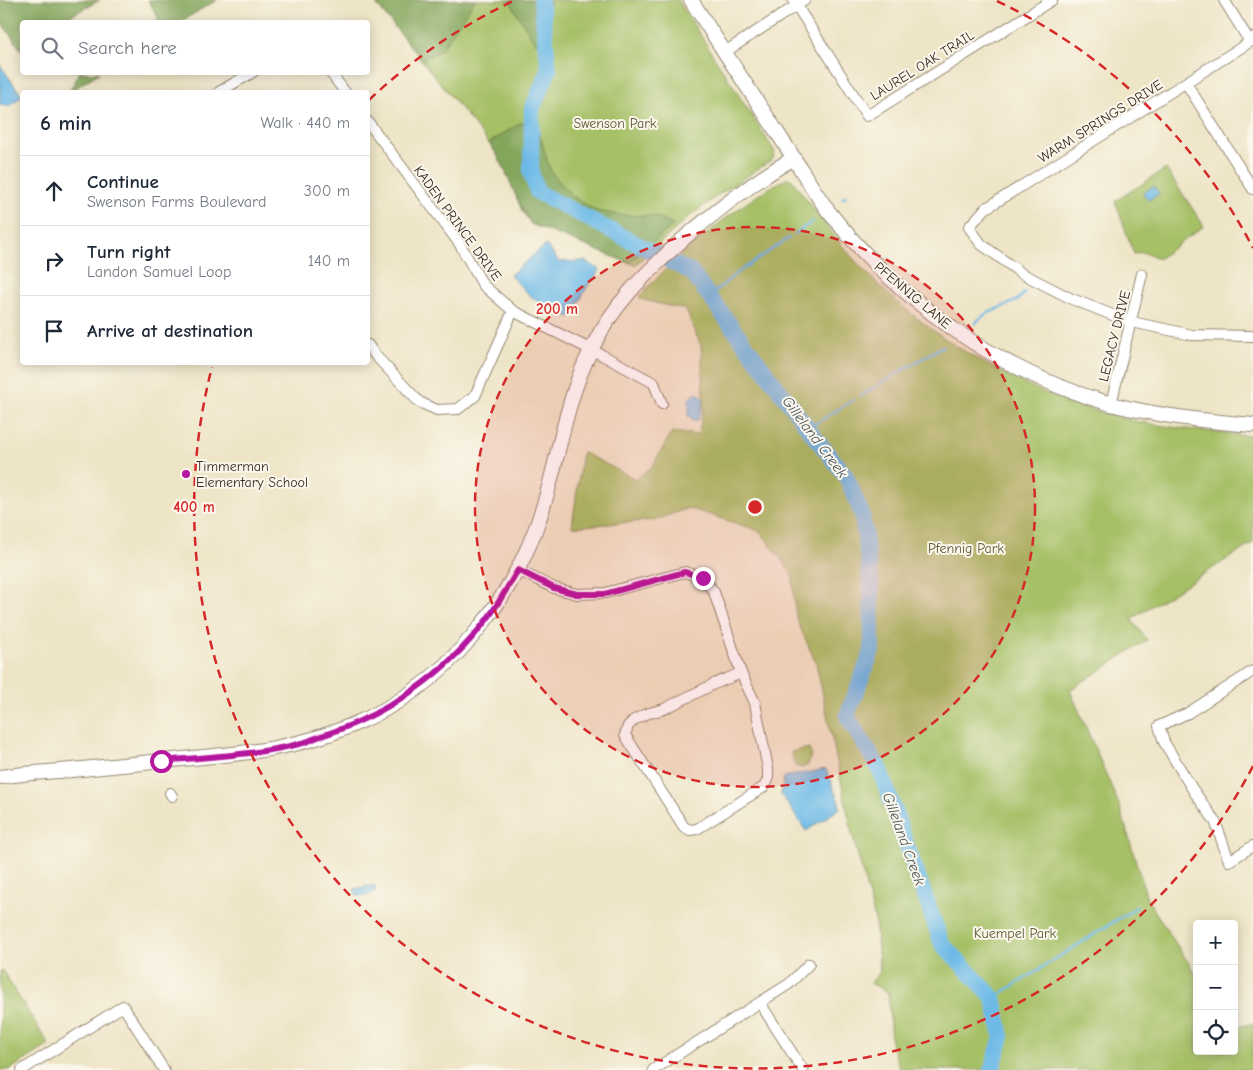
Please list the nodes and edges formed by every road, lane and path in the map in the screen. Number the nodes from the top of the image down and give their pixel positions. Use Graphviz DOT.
graph roads {
  1 [pos="691,0"];
  2 [pos="1052,0"];
  3 [pos="1224,0"];
  4 [pos="798,2"];
  5 [pos="1252,40"];
  6 [pos="725,52"];
  7 [pos="247,75"];
  8 [pos="332,75"];
  9 [pos="1186,83"];
  10 [pos="222,90"];
  11 [pos="344,90"];
  12 [pos="370,125"];
  13 [pos="794,158"];
  14 [pos="1253,189"];
  15 [pos="1142,274"];
  16 [pos="513,311"];
  17 [pos="1132,322"];
  18 [pos="1253,336"];
  19 [pos="370,348"];
  20 [pos="591,349"];
  21 [pos="662,404"];
  22 [pos="1111,404"];
  23 [pos="1253,425"];
  24 [pos="518,570"];
  25 [pos="1253,671"];
  26 [pos="741,673"];
  27 [pos="0,776"];
  28 [pos="1253,846"];
  29 [pos="809,964"];
  30 [pos="760,1003"];
  31 [pos="22,1070"];
  32 [pos="164,1070"];
  33 [pos="653,1070"];
  34 [pos="803,1070"];
  1 -- 6 [label="street, PFENNIG LANE"];
  2 -- 4 [label="street, LAUREL OAK TRAIL"];
  3 -- 5 [label="street"];
  4 -- 6 [label="street"];
  5 -- 9 [label="street, WARM SPRINGS DRIVE"];
  6 -- 13 [label="street, PFENNIG LANE"];
  7 -- 10 [label="street"];
  8 -- 11 [label="street"];
  9 -- 14 [label="street"];
  9 -- 17 [label="street, WARM SPRINGS DRIVE"];
  12 -- 16 [label="street, KADEN PRINCE DRIVE"];
  13 -- 20 [label="street"];
  13 -- 22 [label="street, PFENNIG LANE"];
  15 -- 17 [label="street, LEGACY DRIVE"];
  16 -- 19 [label="street"];
  16 -- 20 [label="street, KADEN PRINCE DRIVE"];
  17 -- 18 [label="street"];
  17 -- 22 [label="street, LEGACY DRIVE"];
  20 -- 21 [label="street, KADEN PRINCE DRIVE"];
  20 -- 24 [label="street"];
  22 -- 23 [label="street, PFENNIG LANE"];
  24 -- 26 [label="street"];
  24 -- 27 [label="street"];
  25 -- 28 [label="street"];
  26 -- 26 [label="street"];
  29 -- 30 [label="street"];
  30 -- 33 [label="street"];
  30 -- 34 [label="street"];
  31 -- 32 [label="street"];
}
